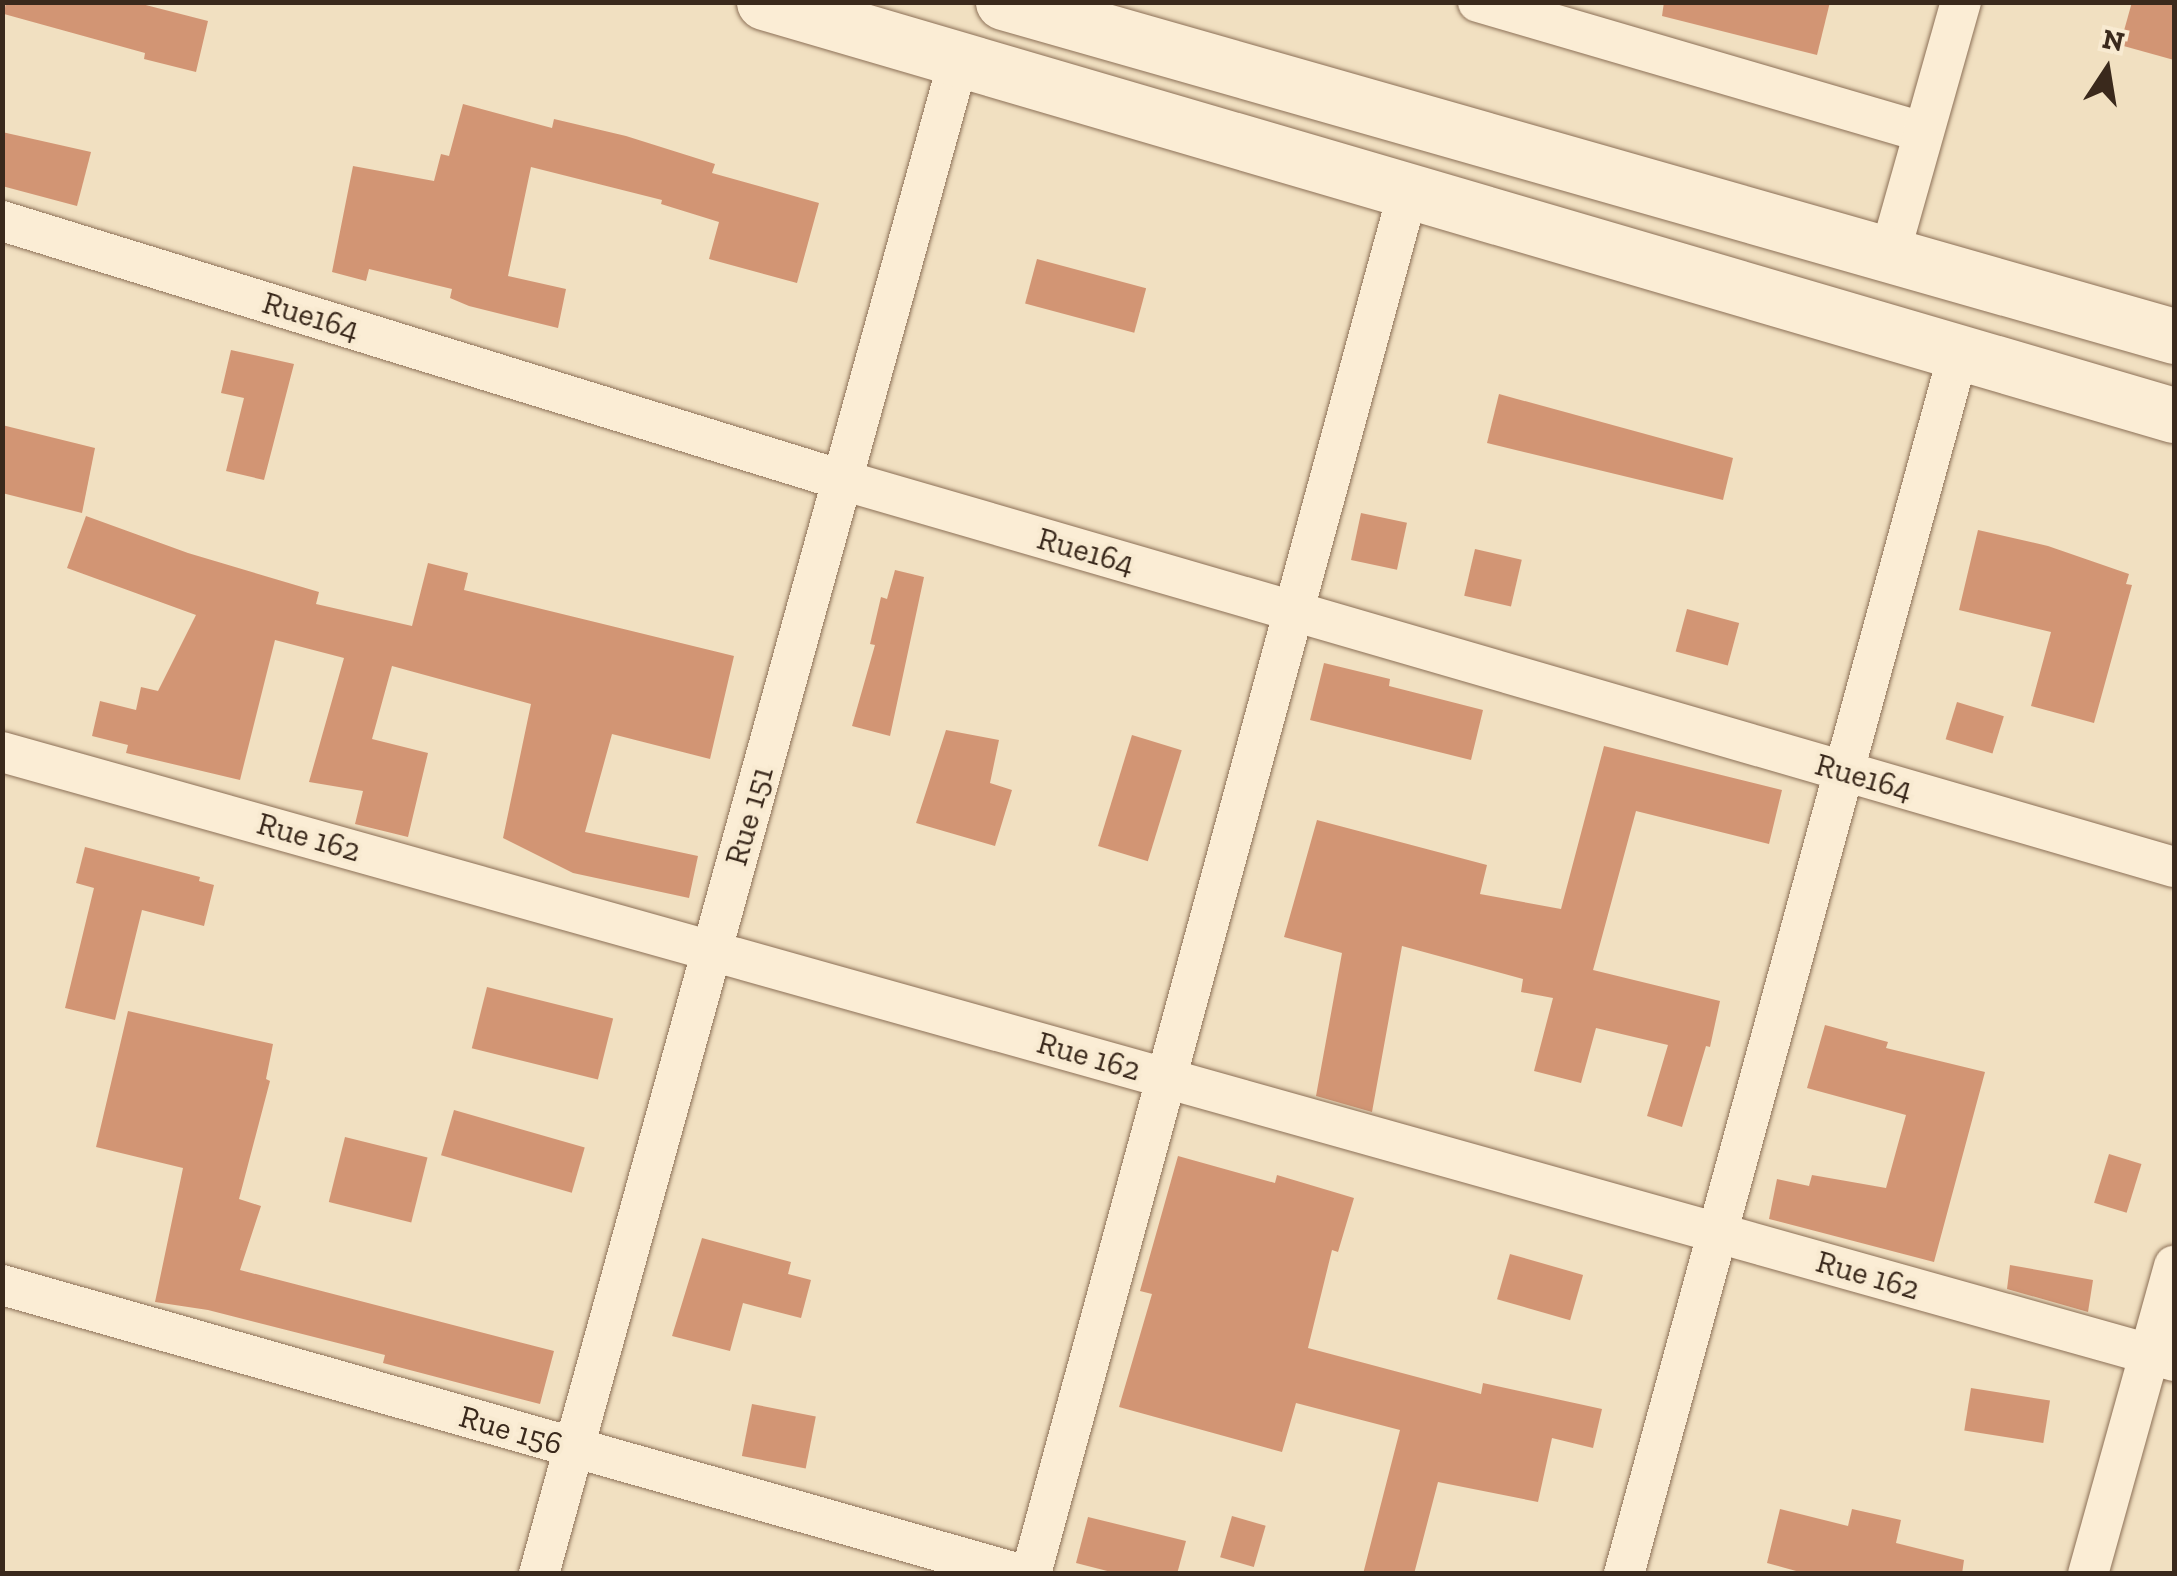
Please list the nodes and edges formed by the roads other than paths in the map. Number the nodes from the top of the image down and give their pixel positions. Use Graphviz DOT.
graph roads {
  1 [pos="764,2"];
  2 [pos="1004,2"];
  3 [pos="1478,2"];
  4 [pos="1961,2"];
  5 [pos="959,59"];
  6 [pos="1923,132"];
  7 [pos="1408,192"];
  8 [pos="2,221"];
  9 [pos="1888,256"];
  10 [pos="2174,336"];
  11 [pos="1958,355"];
  12 [pos="2174,416"];
  13 [pos="842,480"];
  14 [pos="1293,611"];
  15 [pos="2,752"];
  16 [pos="1845,771"];
  17 [pos="2174,867"];
  18 [pos="712,950"];
  19 [pos="1166,1077"];
  20 [pos="1718,1232"];
  21 [pos="2174,1266"];
  22 [pos="2,1285"];
  23 [pos="2162,1357"];
  24 [pos="574,1447"];
  25 [pos="538,1574"];
  26 [pos="1020,1574"];
  27 [pos="1031,1574"];
  28 [pos="1624,1574"];
  29 [pos="2088,1574"];
  1 -- 5 [label="main road"];
  2 -- 9 [label="main road"];
  3 -- 6 [label="street"];
  4 -- 6 [label="street"];
  5 -- 7 [label="main road"];
  5 -- 13 [label="street, Rue 151"];
  6 -- 9 [label="street"];
  7 -- 11 [label="main road"];
  7 -- 14 [label="street"];
  8 -- 13 [label="street, Rue164"];
  9 -- 10 [label="main road"];
  11 -- 12 [label="main road"];
  11 -- 16 [label="street"];
  13 -- 14 [label="street, Rue164"];
  13 -- 18 [label="street, Rue 151"];
  14 -- 16 [label="street, Rue164"];
  14 -- 19 [label="street"];
  15 -- 18 [label="street, Rue 162"];
  16 -- 17 [label="street, Rue164"];
  16 -- 20 [label="street"];
  18 -- 19 [label="street, Rue 162"];
  18 -- 24 [label="street, Rue 151"];
  19 -- 20 [label="street, Rue 162"];
  19 -- 27 [label="street"];
  20 -- 23 [label="street, Rue 162"];
  20 -- 28 [label="street"];
  21 -- 23 [label="street"];
  22 -- 24 [label="street, Rue 156"];
  23 -- 29 [label="street"];
  24 -- 25 [label="street, Rue 151"];
  24 -- 26 [label="street, Rue 156"];
}
